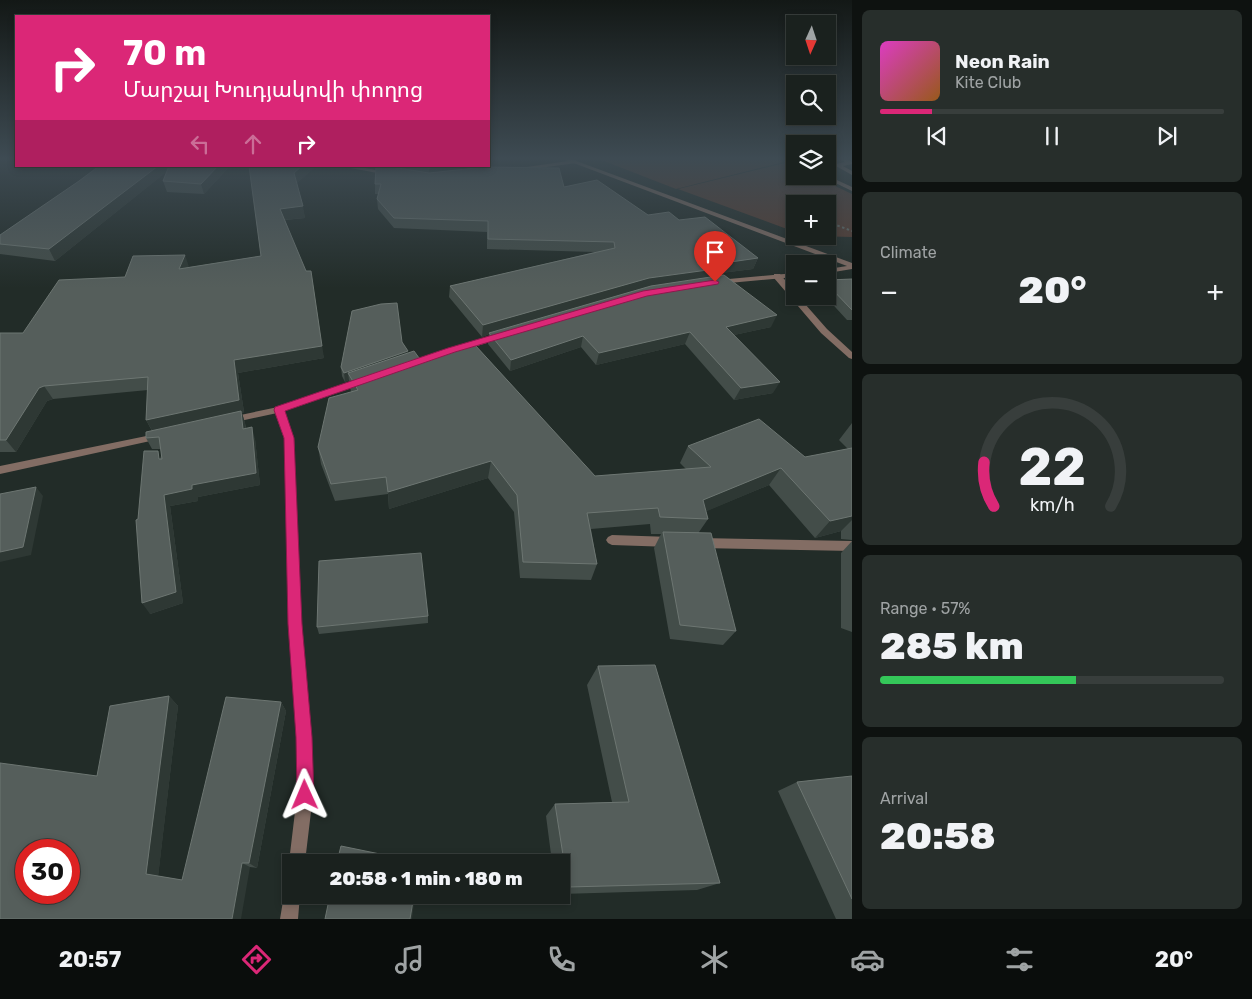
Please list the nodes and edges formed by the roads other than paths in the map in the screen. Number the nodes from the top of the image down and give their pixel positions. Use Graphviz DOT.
graph roads {
  1 [pos="681,202"];
  2 [pos="852,266"];
  3 [pos="836,269"];
  4 [pos="777,276"];
  5 [pos="786,276"];
  6 [pos="713,283"];
  7 [pos="507,334"];
  8 [pos="852,356"];
  9 [pos="397,369"];
  10 [pos="370,378"];
  11 [pos="279,410"];
  12 [pos="222,422"];
  13 [pos="166,435"];
  14 [pos="0,470"];
  15 [pos="612,540"];
  16 [pos="852,546"];
  17 [pos="298,854"];
  18 [pos="291,904"];
  19 [pos="289,919"];
  1 -- 2 [label="street"];
  2 -- 3 [label="street"];
  4 -- 5 [label="street"];
  4 -- 6 [label="street"];
  4 -- 8 [label="street"];
  7 -- 9 [label="street"];
  10 -- 11 [label="street"];
  11 -- 12 [label="street"];
  11 -- 17 [label="street"];
  13 -- 14 [label="street"];
  15 -- 16 [label="street"];
  18 -- 19 [label="street"];
}
